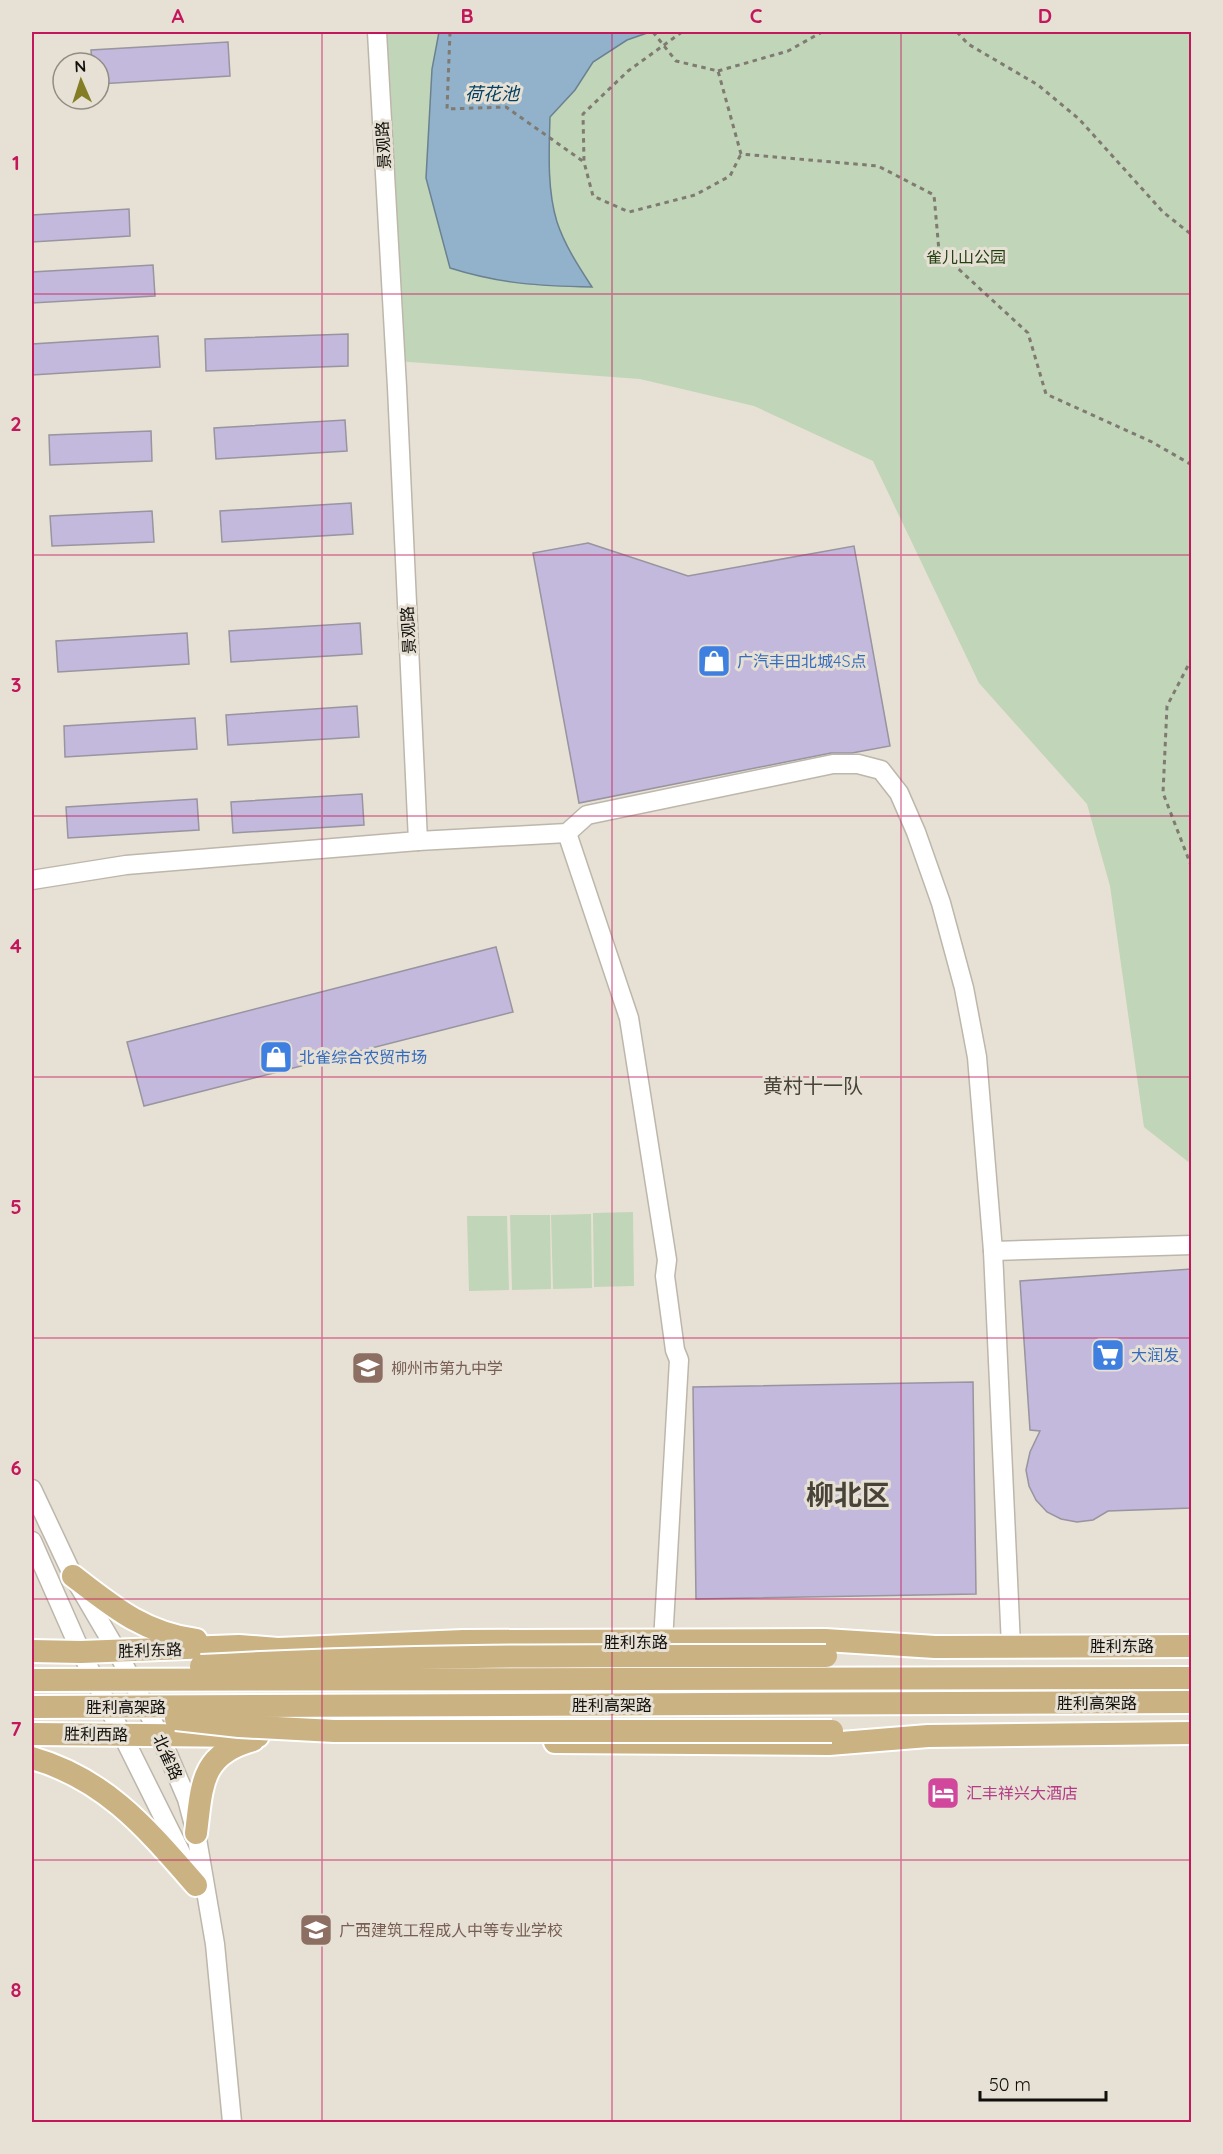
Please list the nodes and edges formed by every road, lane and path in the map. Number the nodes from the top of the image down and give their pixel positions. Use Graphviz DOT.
graph roads {
  1 [pos="377,32"];
  2 [pos="450,32"];
  3 [pos="653,32"];
  4 [pos="682,32"];
  5 [pos="822,32"];
  6 [pos="957,32"];
  7 [pos="664,46"];
  8 [pos="718,71"];
  9 [pos="741,154"];
  10 [pos="584,162"];
  11 [pos="1191,235"];
  12 [pos="1191,465"];
  13 [pos="1191,658"];
  14 [pos="567,833"];
  15 [pos="418,841"];
  16 [pos="1191,868"];
  17 [pos="32,880"];
  18 [pos="1191,1245"];
  19 [pos="993,1251"];
  20 [pos="32,1488"];
  21 [pos="32,1541"];
  22 [pos="74,1575"];
  23 [pos="663,1642"];
  24 [pos="239,1646"];
  25 [pos="1011,1646"];
  26 [pos="1191,1646"];
  27 [pos="935,1647"];
  28 [pos="32,1651"];
  29 [pos="117,1651"];
  30 [pos="81,1652"];
  31 [pos="1191,1678"];
  32 [pos="32,1680"];
  33 [pos="69,1680"];
  34 [pos="1191,1702"];
  35 [pos="32,1707"];
  36 [pos="70,1707"];
  37 [pos="1191,1733"];
  38 [pos="32,1734"];
  39 [pos="124,1734"];
  40 [pos="160,1736"];
  41 [pos="270,1736"];
  42 [pos="928,1736"];
  43 [pos="32,1758"];
  44 [pos="196,1833"];
  45 [pos="196,1885"];
  46 [pos="215,1944"];
  47 [pos="232,2122"];
  1 -- 15 [label="street, 景观路"];
  2 -- 10 [label="path"];
  3 -- 7 [label="path"];
  4 -- 7 [label="path"];
  5 -- 8 [label="path"];
  6 -- 11 [label="path"];
  7 -- 8 [label="path"];
  7 -- 10 [label="path"];
  8 -- 9 [label="path"];
  9 -- 10 [label="path"];
  9 -- 12 [label="path"];
  13 -- 16 [label="path"];
  14 -- 15 [label="street"];
  14 -- 19 [label="street"];
  14 -- 23 [label="street"];
  15 -- 17 [label="street"];
  18 -- 19 [label="street"];
  19 -- 25 [label="street"];
  20 -- 22 [label="street, 北雀路"];
  21 -- 30 [label="street, 北雀路"];
  22 -- 24 [label="main road"];
  22 -- 29 [label="street, 北雀路"];
  23 -- 24 [label="main road, 胜利东路"];
  23 -- 27 [label="main road, 胜利东路"];
  24 -- 29 [label="main road, 胜利东路"];
  25 -- 26 [label="main road, 胜利东路"];
  25 -- 27 [label="main road, 胜利东路"];
  27 -- 33 [label="main road, bridge"];
  28 -- 30 [label="main road"];
  29 -- 30 [label="main road, 胜利东路"];
  29 -- 40 [label="street, 北雀路"];
  30 -- 39 [label="street, 北雀路"];
  31 -- 33 [label="main road, 胜利高架路, bridge"];
  32 -- 33 [label="main road, 胜利高架路, bridge"];
  34 -- 36 [label="main road, 胜利高架路, bridge"];
  35 -- 36 [label="main road, 胜利高架路, bridge"];
  36 -- 42 [label="main road, bridge"];
  37 -- 42 [label="main road"];
  38 -- 39 [label="main road, 胜利西路"];
  39 -- 40 [label="main road, 胜利西路"];
  39 -- 45 [label="street, 北雀路"];
  40 -- 41 [label="main road"];
  40 -- 44 [label="street, 北雀路"];
  41 -- 42 [label="main road"];
  41 -- 44 [label="main road"];
  43 -- 45 [label="main road"];
  44 -- 46 [label="street, 北雀路"];
  45 -- 46 [label="street, 北雀路"];
  46 -- 47 [label="street, 北雀路"];
}
